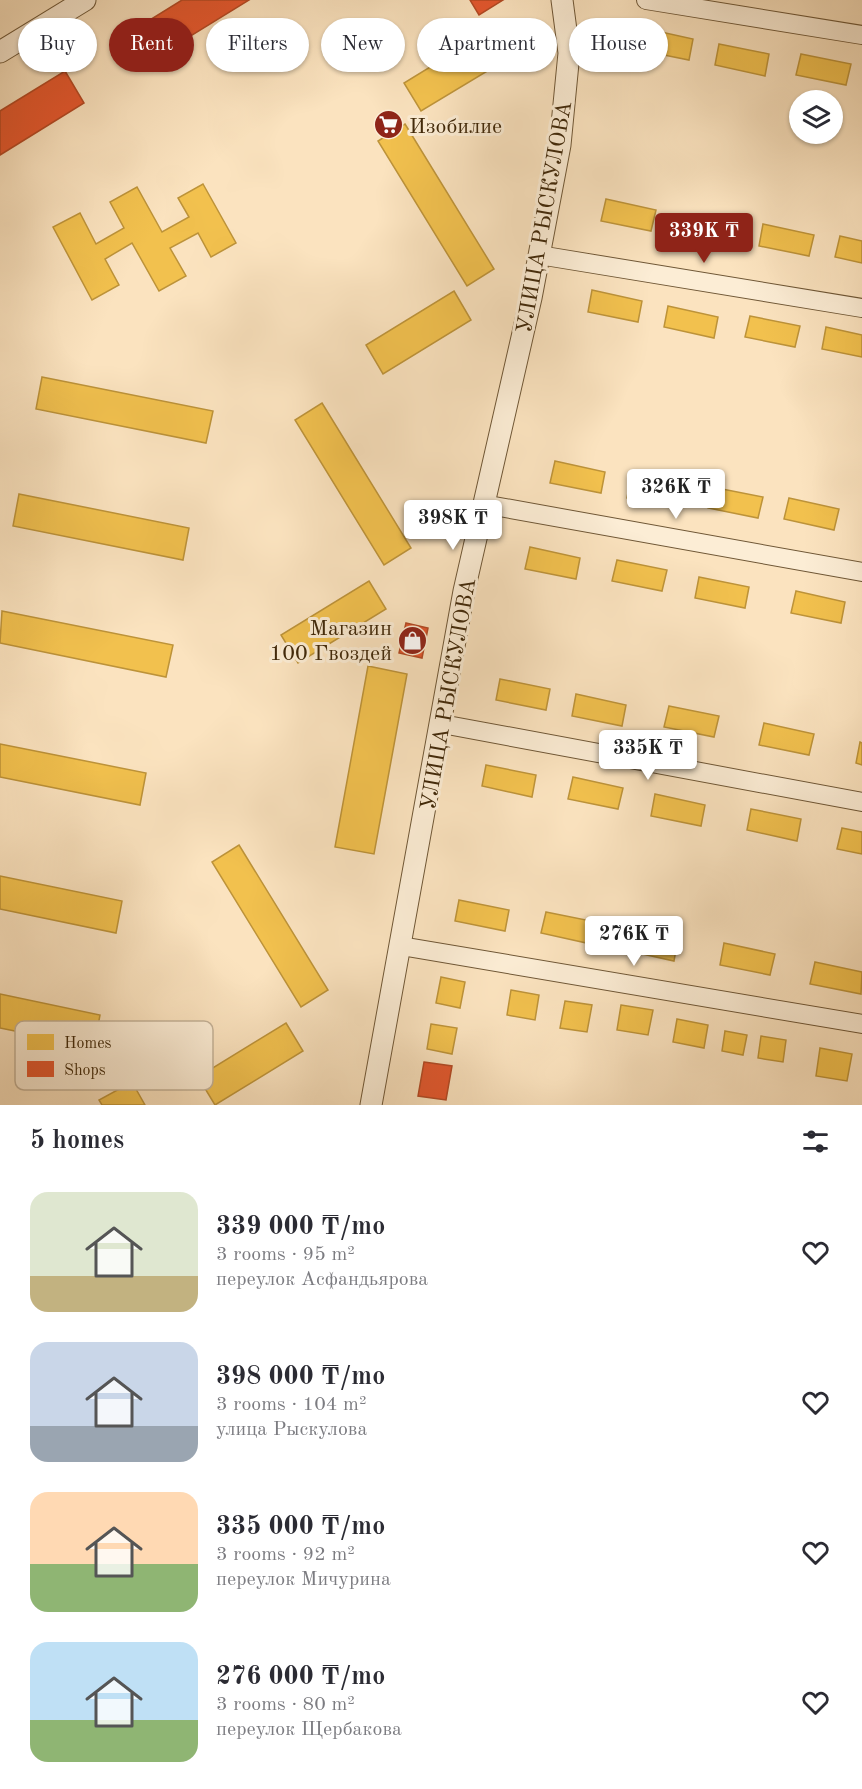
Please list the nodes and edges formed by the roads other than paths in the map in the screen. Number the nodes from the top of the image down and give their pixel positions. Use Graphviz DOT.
graph roads {
  1 [pos="85,0"];
  2 [pos="562,0"];
  3 [pos="646,0"];
  4 [pos="862,34"];
  5 [pos="0,52"];
  6 [pos="539,255"];
  7 [pos="862,308"];
  8 [pos="483,504"];
  9 [pos="862,572"];
  10 [pos="441,724"];
  11 [pos="862,802"];
  12 [pos="401,946"];
  13 [pos="862,1024"];
  14 [pos="372,1105"];
  1 -- 5 [label="street"];
  2 -- 6 [label="street, УЛИЦА РЫСКУЛОВА"];
  3 -- 4 [label="street"];
  6 -- 7 [label="street"];
  6 -- 8 [label="street, УЛИЦА РЫСКУЛОВА"];
  8 -- 9 [label="street"];
  8 -- 10 [label="street, УЛИЦА РЫСКУЛОВА"];
  10 -- 11 [label="street"];
  10 -- 12 [label="street, УЛИЦА РЫСКУЛОВА"];
  12 -- 13 [label="street"];
  12 -- 14 [label="street, УЛИЦА РЫСКУЛОВА"];
}
